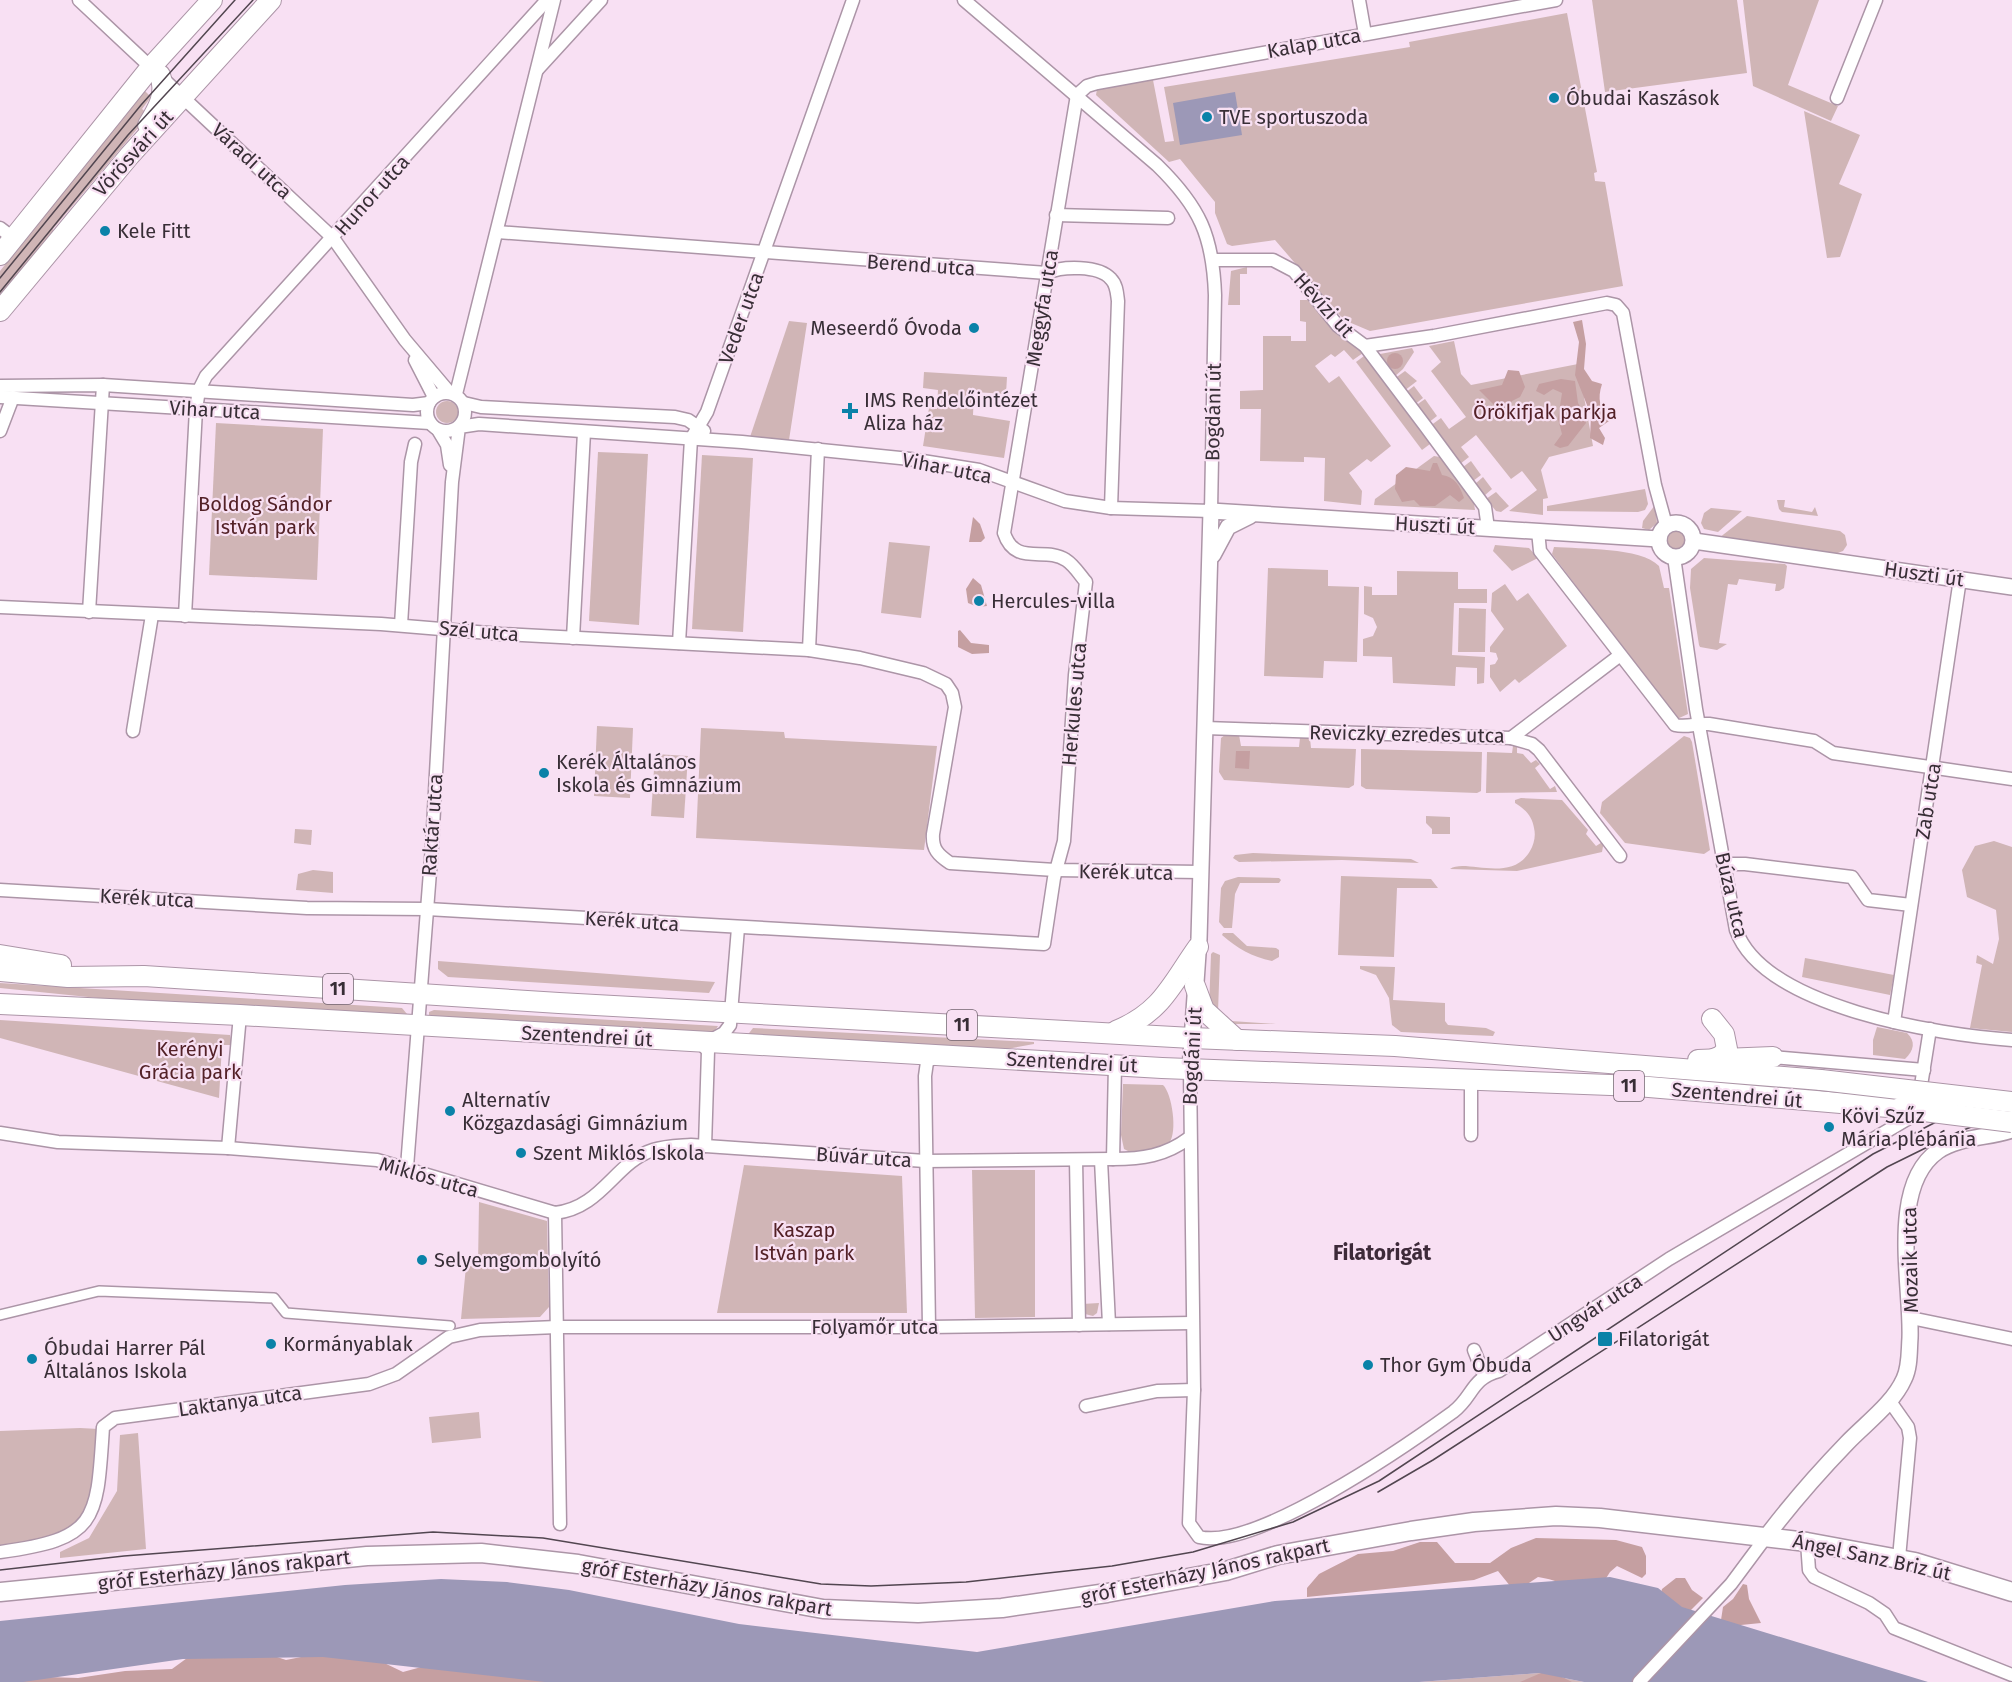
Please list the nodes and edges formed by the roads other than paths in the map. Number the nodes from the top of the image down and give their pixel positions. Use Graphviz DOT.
graph roads {
  1 [pos="79,0"];
  2 [pos="212,0"];
  3 [pos="271,0"];
  4 [pos="547,0"];
  5 [pos="554,0"];
  6 [pos="601,0"];
  7 [pos="853,0"];
  8 [pos="964,0"];
  9 [pos="1359,0"];
  10 [pos="1556,0"];
  11 [pos="1876,0"];
  12 [pos="1365,34"];
  13 [pos="155,71"];
  14 [pos="536,72"];
  15 [pos="1077,95"];
  16 [pos="183,97"];
  17 [pos="1837,98"];
  18 [pos="130,155"];
  19 [pos="1056,215"];
  20 [pos="1168,218"];
  21 [pos="498,232"];
  22 [pos="7,233"];
  23 [pos="333,238"];
  24 [pos="764,251"];
  25 [pos="0,255"];
  26 [pos="1214,260"];
  27 [pos="1047,273"];
  28 [pos="0,311"];
  29 [pos="405,340"];
  30 [pos="1365,346"];
  31 [pos="103,385"];
  32 [pos="0,386"];
  33 [pos="199,390"];
  34 [pos="456,396"];
  35 [pos="6,397"];
  36 [pos="431,400"];
  37 [pos="103,403"];
  38 [pos="196,409"];
  39 [pos="434,426"];
  40 [pos="459,427"];
  41 [pos="699,427"];
  42 [pos="0,431"];
  43 [pos="584,432"];
  44 [pos="691,439"];
  45 [pos="716,440"];
  46 [pos="416,444"];
  47 [pos="818,448"];
  48 [pos="452,482"];
  49 [pos="1013,483"];
  50 [pos="1111,508"];
  51 [pos="1211,511"];
  52 [pos="1259,513"];
  53 [pos="1666,525"];
  54 [pos="1488,528"];
  55 [pos="1538,531"];
  56 [pos="1659,539"];
  57 [pos="1694,541"];
  58 [pos="1017,551"];
  59 [pos="1674,557"];
  60 [pos="1209,563"];
  61 [pos="1960,579"];
  62 [pos="2012,587"];
  63 [pos="0,608"];
  64 [pos="89,612"];
  65 [pos="152,615"];
  66 [pos="185,616"];
  67 [pos="401,625"];
  68 [pos="443,628"];
  69 [pos="573,638"];
  70 [pos="679,644"];
  71 [pos="808,650"];
  72 [pos="1619,656"];
  73 [pos="1699,724"];
  74 [pos="1204,728"];
  75 [pos="134,731"];
  76 [pos="1511,738"];
  77 [pos="1934,768"];
  78 [pos="2012,779"];
  79 [pos="1620,856"];
  80 [pos="1724,864"];
  81 [pos="1055,870"];
  82 [pos="1201,872"];
  83 [pos="0,890"];
  84 [pos="1911,905"];
  85 [pos="427,909"];
  86 [pos="738,928"];
  87 [pos="1198,947"];
  88 [pos="0,955"];
  89 [pos="0,971"];
  90 [pos="144,976"];
  91 [pos="1195,986"];
  92 [pos="420,995"];
  93 [pos="0,1004"];
  94 [pos="732,1013"];
  95 [pos="240,1015"];
  96 [pos="1712,1019"];
  97 [pos="1894,1022"];
  98 [pos="418,1026"];
  99 [pos="1930,1029"];
  100 [pos="1110,1034"];
  101 [pos="1192,1038"];
  102 [pos="1237,1040"];
  103 [pos="2012,1040"];
  104 [pos="700,1041"];
  105 [pos="943,1054"];
  106 [pos="1773,1057"];
  107 [pos="1711,1060"];
  108 [pos="1115,1065"];
  109 [pos="1190,1069"];
  110 [pos="1671,1069"];
  111 [pos="1924,1070"];
  112 [pos="1471,1078"];
  113 [pos="2012,1102"];
  114 [pos="2009,1131"];
  115 [pos="0,1133"];
  116 [pos="1471,1136"];
  117 [pos="1189,1138"];
  118 [pos="705,1146"];
  119 [pos="228,1148"];
  120 [pos="1107,1159"];
  121 [pos="1076,1160"];
  122 [pos="925,1161"];
  123 [pos="407,1167"];
  124 [pos="555,1213"];
  125 [pos="0,1315"];
  126 [pos="1916,1319"];
  127 [pos="1192,1323"];
  128 [pos="1079,1324"];
  129 [pos="1109,1324"];
  130 [pos="450,1326"];
  131 [pos="557,1326"];
  132 [pos="929,1327"];
  133 [pos="2012,1339"];
  134 [pos="1474,1350"];
  135 [pos="1484,1375"];
  136 [pos="1194,1390"];
  137 [pos="1889,1400"];
  138 [pos="1086,1406"];
  139 [pos="560,1524"];
  140 [pos="1766,1537"];
  141 [pos="1207,1539"];
  142 [pos="1807,1542"];
  143 [pos="0,1552"];
  144 [pos="1899,1558"];
  145 [pos="0,1592"];
  146 [pos="2012,1592"];
  147 [pos="2012,1675"];
  148 [pos="1638,1682"];
  1 -- 13 [label="street, Váradi utca"];
  2 -- 13 [label="main road, Vörösvári út"];
  3 -- 16 [label="main road, Vörösvári út"];
  4 -- 23 [label="street, Hunor utca"];
  5 -- 14 [label="street"];
  6 -- 14 [label="street"];
  7 -- 24 [label="street, Veder utca"];
  8 -- 15 [label="street"];
  9 -- 12 [label="street"];
  10 -- 12 [label="street, Kalap utca"];
  11 -- 17 [label="street"];
  12 -- 15 [label="street, Kalap utca"];
  13 -- 16 [label="street, Váradi utca"];
  13 -- 18 [label="main road"];
  13 -- 22 [label="main road, Vörösvári út"];
  14 -- 21 [label="street"];
  15 -- 19 [label="street, Meggyfa utca"];
  15 -- 26 [label="street"];
  16 -- 18 [label="main road, Vörösvári út"];
  16 -- 23 [label="street, Váradi utca"];
  18 -- 28 [label="main road, Vörösvári út"];
  19 -- 20 [label="street"];
  19 -- 27 [label="street, Meggyfa utca"];
  21 -- 24 [label="street, Berend utca"];
  21 -- 34 [label="street"];
  22 -- 25 [label="main road, Vörösvári út"];
  23 -- 29 [label="street, Váradi utca"];
  23 -- 33 [label="street, Hunor utca"];
  24 -- 27 [label="street, Berend utca"];
  24 -- 41 [label="street, Veder utca"];
  26 -- 30 [label="street, Hévízi út"];
  26 -- 51 [label="street, Bogdáni út"];
  27 -- 49 [label="street, Meggyfa utca"];
  27 -- 50 [label="street, Berend utca"];
  29 -- 34 [label="street, Váradi utca"];
  29 -- 36 [label="street, Váradi utca"];
  30 -- 53 [label="street"];
  30 -- 54 [label="street, Hévízi út"];
  31 -- 32 [label="street, Vihar utca"];
  31 -- 33 [label="street, Vihar utca"];
  31 -- 37 [label="street"];
  33 -- 36 [label="street, Vihar utca"];
  33 -- 38 [label="street"];
  34 -- 36 [label="street"];
  34 -- 40 [label="street"];
  34 -- 41 [label="street"];
  35 -- 37 [label="street, Vihar utca"];
  35 -- 42 [label="street"];
  36 -- 39 [label="street"];
  37 -- 38 [label="street, Vihar utca"];
  37 -- 64 [label="street"];
  38 -- 39 [label="street, Vihar utca"];
  38 -- 66 [label="street"];
  39 -- 40 [label="street"];
  39 -- 48 [label="street, Raktár utca"];
  40 -- 43 [label="street, Vihar utca"];
  40 -- 48 [label="street, Raktár utca"];
  41 -- 44 [label="street, Veder utca"];
  41 -- 45 [label="street"];
  43 -- 44 [label="street, Vihar utca"];
  43 -- 69 [label="street"];
  44 -- 45 [label="street, Vihar utca"];
  44 -- 70 [label="street"];
  45 -- 47 [label="street, Vihar utca"];
  46 -- 67 [label="street"];
  47 -- 49 [label="street, Vihar utca"];
  47 -- 71 [label="street"];
  48 -- 68 [label="street, Raktár utca"];
  49 -- 50 [label="street, Vihar utca"];
  49 -- 58 [label="street, Meggyfa utca"];
  50 -- 51 [label="street, Vihar utca"];
  51 -- 52 [label="street, Huszti út"];
  51 -- 60 [label="street, Bogdáni út"];
  52 -- 54 [label="street, Huszti út"];
  52 -- 60 [label="street, Bogdáni út"];
  53 -- 56 [label="street"];
  53 -- 57 [label="street"];
  54 -- 55 [label="street, Huszti út"];
  55 -- 56 [label="street, Huszti út"];
  55 -- 72 [label="street"];
  56 -- 59 [label="street"];
  57 -- 59 [label="street"];
  57 -- 61 [label="street, Huszti út"];
  58 -- 81 [label="street, Herkules utca"];
  59 -- 73 [label="street, Búza utca"];
  60 -- 74 [label="street, Bogdáni út"];
  61 -- 62 [label="street, Huszti út"];
  61 -- 77 [label="street, Zab utca"];
  63 -- 64 [label="street, Szél utca"];
  64 -- 65 [label="street, Szél utca"];
  65 -- 66 [label="street, Szél utca"];
  65 -- 75 [label="street"];
  66 -- 67 [label="street, Szél utca"];
  67 -- 68 [label="street, Szél utca"];
  68 -- 69 [label="street, Szél utca"];
  68 -- 85 [label="street, Raktár utca"];
  69 -- 70 [label="street, Szél utca"];
  70 -- 71 [label="street, Szél utca"];
  71 -- 81 [label="street, Szél utca"];
  72 -- 73 [label="street"];
  72 -- 76 [label="street, Reviczky ezredes utca"];
  73 -- 77 [label="street"];
  73 -- 80 [label="street, Búza utca"];
  74 -- 76 [label="street, Reviczky ezredes utca"];
  74 -- 82 [label="street, Bogdáni út"];
  76 -- 79 [label="street"];
  77 -- 78 [label="street"];
  77 -- 84 [label="street, Zab utca"];
  80 -- 84 [label="street"];
  80 -- 97 [label="street, Búza utca"];
  81 -- 82 [label="street, Kerék utca"];
  81 -- 86 [label="street, Kerék utca"];
  82 -- 87 [label="street, Bogdáni út"];
  83 -- 85 [label="street, Kerék utca"];
  84 -- 97 [label="street, Zab utca"];
  85 -- 86 [label="street, Kerék utca"];
  85 -- 92 [label="street, Raktár utca"];
  86 -- 94 [label="street"];
  87 -- 91 [label="street, Bogdáni út"];
  87 -- 100 [label="main road"];
  88 -- 90 [label="main road"];
  89 -- 90 [label="main road, 11"];
  90 -- 92 [label="main road, Szentendrei út / 11"];
  91 -- 101 [label="street, Bogdáni út"];
  91 -- 102 [label="main road"];
  92 -- 94 [label="main road, Szentendrei út / 11"];
  92 -- 98 [label="street, Raktár utca"];
  93 -- 95 [label="main road, Szentendrei út / 11"];
  94 -- 100 [label="main road, Szentendrei út / 11"];
  94 -- 104 [label="street"];
  95 -- 98 [label="main road, Szentendrei út / 11"];
  95 -- 119 [label="street"];
  96 -- 107 [label="main road"];
  97 -- 99 [label="street, Búza utca"];
  98 -- 104 [label="main road, Szentendrei út / 11"];
  98 -- 123 [label="street, Raktár utca"];
  99 -- 103 [label="street, Búza utca"];
  99 -- 111 [label="street, Ungvár utca"];
  100 -- 101 [label="main road, Szentendrei út / 11"];
  101 -- 102 [label="main road, Szentendrei út / 11"];
  101 -- 109 [label="street, Bogdáni út"];
  102 -- 110 [label="main road, Szentendrei út / 11"];
  104 -- 105 [label="main road, Szentendrei út / 11"];
  104 -- 118 [label="street"];
  105 -- 108 [label="main road, Szentendrei út / 11"];
  105 -- 122 [label="street"];
  106 -- 107 [label="main road"];
  106 -- 111 [label="street, Szentendrei út"];
  107 -- 110 [label="main road"];
  108 -- 109 [label="main road, Szentendrei út / 11"];
  108 -- 120 [label="street"];
  109 -- 112 [label="main road, Szentendrei út / 11"];
  109 -- 117 [label="street, Bogdáni út"];
  110 -- 113 [label="main road, Szentendrei út / 11, bridge"];
  111 -- 135 [label="street, Ungvár utca"];
  112 -- 114 [label="main road, Szentendrei út / 11, bridge"];
  112 -- 116 [label="street"];
  114 -- 126 [label="street, Mozaik utca"];
  115 -- 119 [label="street, Miklós utca"];
  117 -- 120 [label="street, Búvár utca"];
  117 -- 127 [label="street, Bogdáni út"];
  118 -- 122 [label="street, Búvár utca"];
  118 -- 124 [label="street, Búvár utca"];
  119 -- 123 [label="street, Miklós utca"];
  120 -- 121 [label="street, Búvár utca"];
  120 -- 129 [label="street"];
  121 -- 122 [label="street, Búvár utca"];
  121 -- 128 [label="street"];
  122 -- 132 [label="street"];
  123 -- 124 [label="street, Miklós utca"];
  124 -- 131 [label="street"];
  125 -- 130 [label="street"];
  126 -- 133 [label="street"];
  126 -- 137 [label="street, Mozaik utca"];
  127 -- 129 [label="street, Folyamőr utca"];
  127 -- 136 [label="street, Bogdáni út"];
  128 -- 129 [label="street, Folyamőr utca"];
  128 -- 132 [label="street, Folyamőr utca"];
  131 -- 132 [label="street, Folyamőr utca"];
  131 -- 139 [label="street"];
  131 -- 143 [label="street, Laktanya utca"];
  134 -- 135 [label="street"];
  135 -- 141 [label="street, Ungvár utca"];
  136 -- 138 [label="street"];
  136 -- 141 [label="street, Bogdáni út"];
  137 -- 140 [label="street, Mozaik utca"];
  137 -- 144 [label="street"];
  140 -- 142 [label="main road, Ángel Sanz Briz út"];
  140 -- 145 [label="main road, gróf Esterházy János rakpart"];
  140 -- 148 [label="street, Mozaik utca"];
  142 -- 144 [label="main road, Ángel Sanz Briz út"];
  142 -- 147 [label="street"];
  144 -- 146 [label="main road, Ángel Sanz Briz út"];
}
